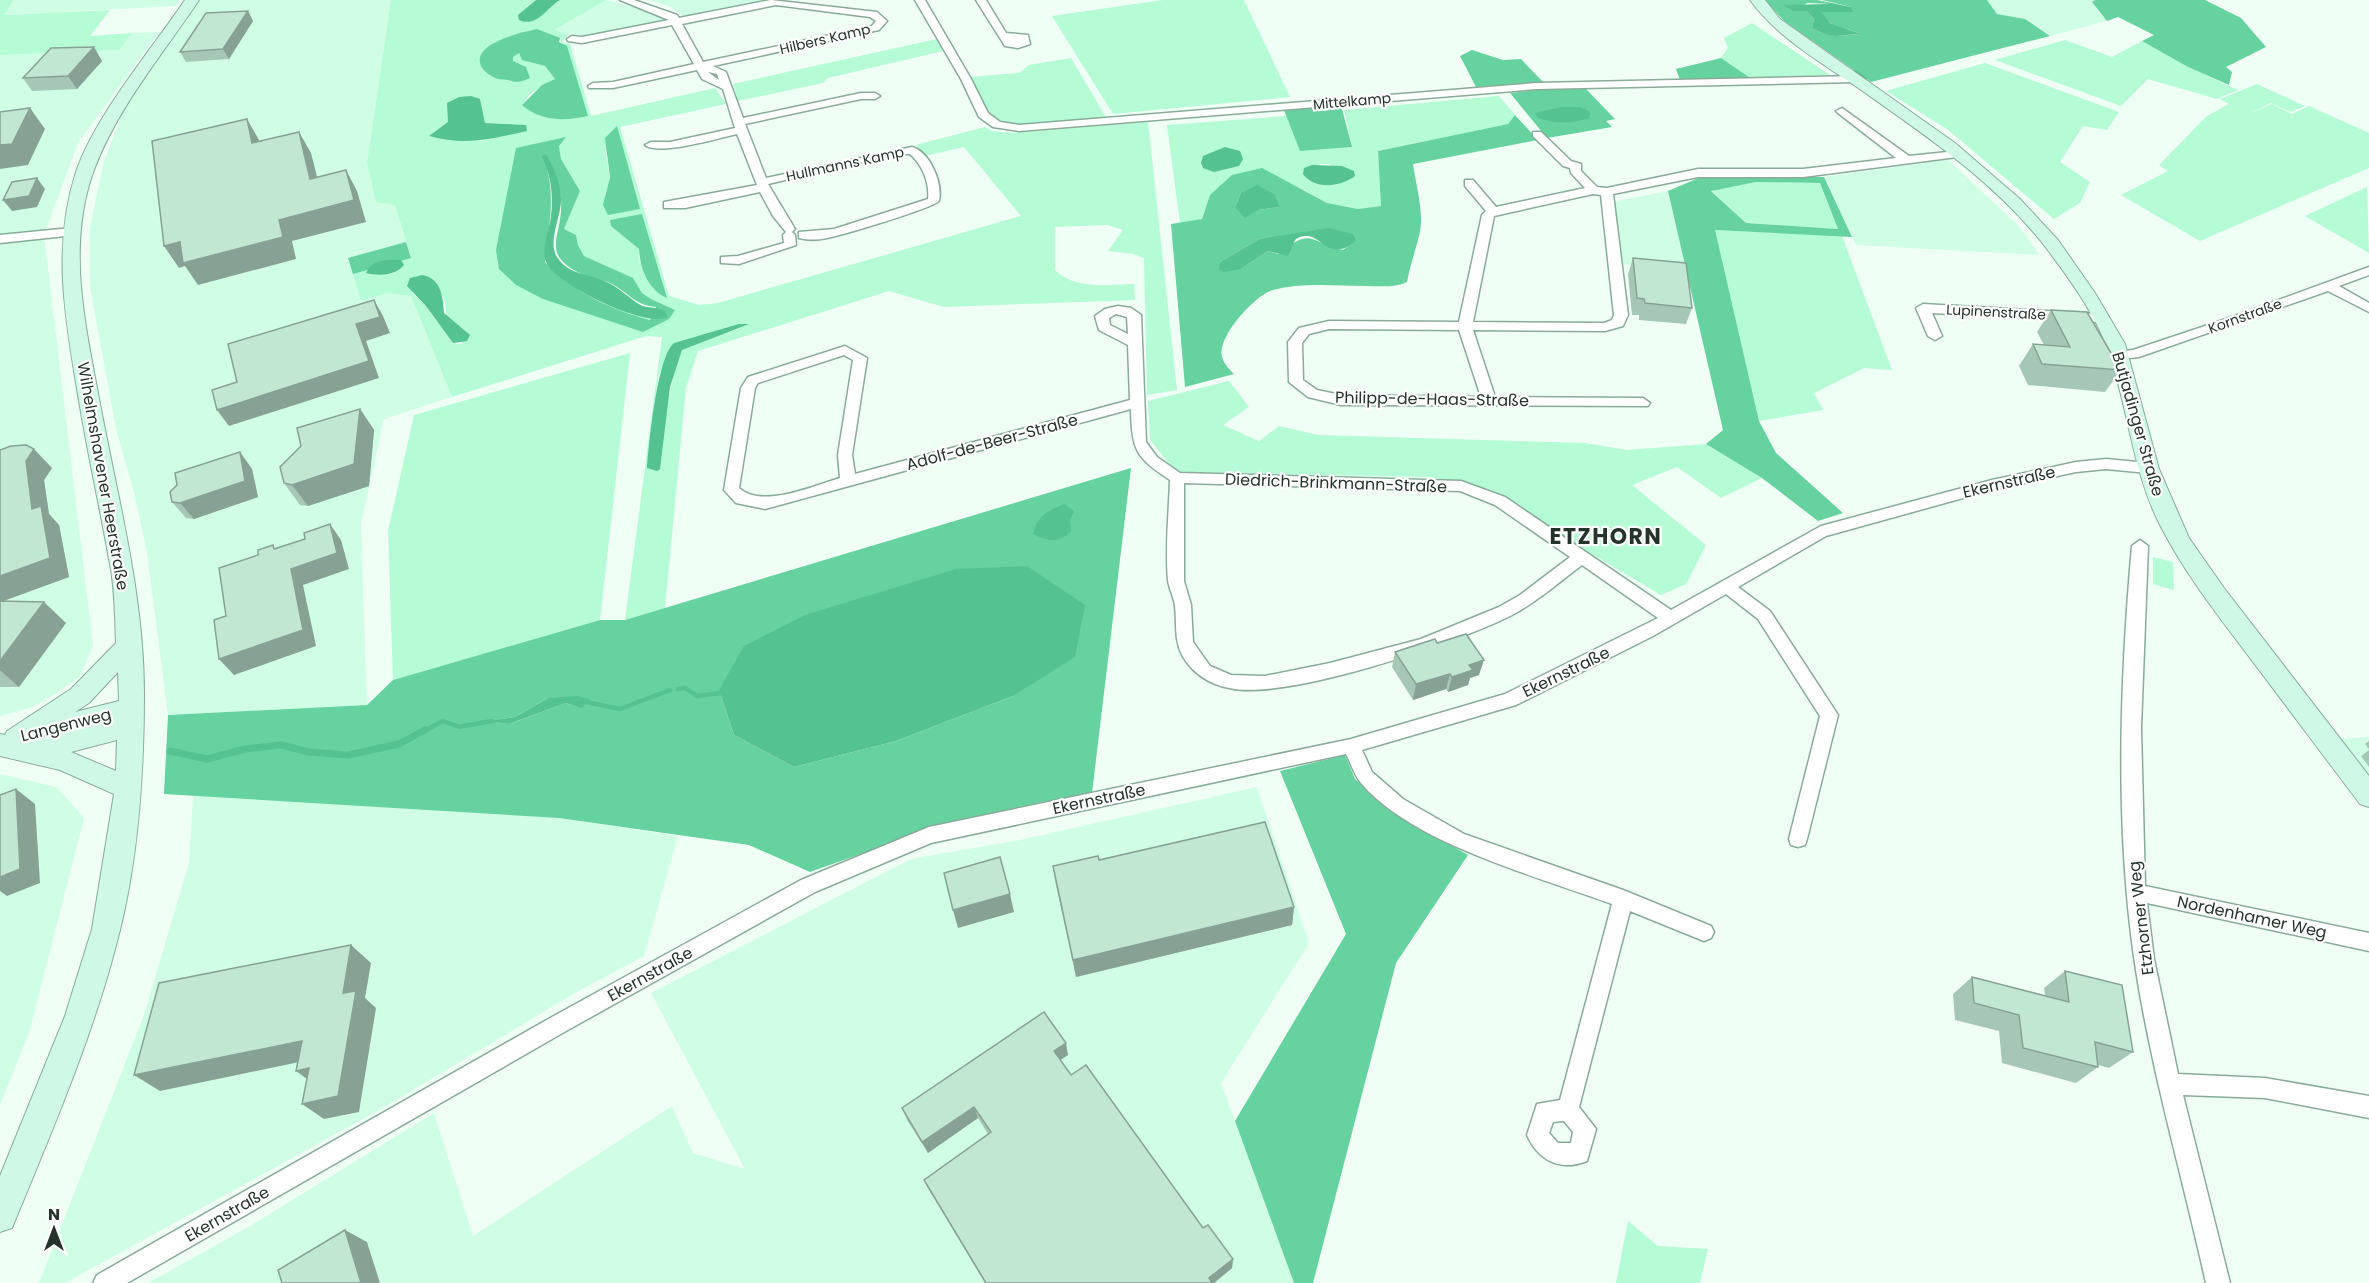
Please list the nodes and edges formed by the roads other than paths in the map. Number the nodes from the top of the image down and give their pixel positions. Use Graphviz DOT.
graph roads {
  1 [pos="192,0"];
  2 [pos="626,0"];
  3 [pos="920,0"];
  4 [pos="981,0"];
  5 [pos="1757,0"];
  6 [pos="678,21"];
  7 [pos="572,39"];
  8 [pos="1008,39"];
  9 [pos="700,66"];
  10 [pos="1856,79"];
  11 [pos="593,86"];
  12 [pos="875,96"];
  13 [pos="1842,111"];
  14 [pos="741,126"];
  15 [pos="1537,134"];
  16 [pos="651,145"];
  17 [pos="1957,154"];
  18 [pos="1906,160"];
  19 [pos="1469,183"];
  20 [pos="764,185"];
  21 [pos="1593,190"];
  22 [pos="1607,192"];
  23 [pos="668,205"];
  24 [pos="1493,211"];
  25 [pos="71,232"];
  26 [pos="789,232"];
  27 [pos="0,239"];
  28 [pos="725,260"];
  29 [pos="2369,271"];
  30 [pos="2327,285"];
  31 [pos="2369,308"];
  32 [pos="2099,318"];
  33 [pos="1465,327"];
  34 [pos="1935,336"];
  35 [pos="1134,342"];
  36 [pos="2120,355"];
  37 [pos="1489,400"];
  38 [pos="1137,403"];
  39 [pos="1643,403"];
  40 [pos="2148,468"];
  41 [pos="1177,478"];
  42 [pos="848,481"];
  43 [pos="2140,546"];
  44 [pos="1582,557"];
  45 [pos="1726,586"];
  46 [pos="1670,618"];
  47 [pos="129,645"];
  48 [pos="131,717"];
  49 [pos="13,744"];
  50 [pos="1351,746"];
  51 [pos="128,789"];
  52 [pos="2369,796"];
  53 [pos="1798,839"];
  54 [pos="2135,892"];
  55 [pos="1623,899"];
  56 [pos="1704,932"];
  57 [pos="2369,942"];
  58 [pos="2168,1084"];
  59 [pos="2369,1107"];
  60 [pos="1568,1110"];
  61 [pos="0,1216"];
  62 [pos="105,1283"];
  63 [pos="2218,1283"];
  1 -- 25 [label="street, Wilhelmshavener Heerstraße"];
  2 -- 6 [label="street"];
  3 -- 10 [label="street, Mittelkamp"];
  4 -- 8 [label="street"];
  5 -- 10 [label="street, Butjadinger Straße"];
  6 -- 7 [label="street"];
  6 -- 9 [label="street"];
  6 -- 9 [label="street, Hilbers Kamp"];
  9 -- 11 [label="street"];
  9 -- 14 [label="street"];
  10 -- 17 [label="street, Butjadinger Straße"];
  12 -- 14 [label="street"];
  13 -- 18 [label="street"];
  14 -- 16 [label="street"];
  14 -- 20 [label="street"];
  15 -- 21 [label="street"];
  17 -- 18 [label="street"];
  17 -- 32 [label="street, Butjadinger Straße"];
  18 -- 22 [label="street"];
  19 -- 24 [label="street"];
  20 -- 23 [label="street"];
  20 -- 26 [label="street"];
  20 -- 26 [label="street, Hullmanns Kamp"];
  21 -- 22 [label="street"];
  21 -- 24 [label="street"];
  22 -- 33 [label="street"];
  24 -- 33 [label="street"];
  25 -- 27 [label="street"];
  25 -- 47 [label="street, Wilhelmshavener Heerstraße"];
  26 -- 28 [label="street"];
  29 -- 30 [label="street, Kornstraße"];
  30 -- 31 [label="street"];
  30 -- 36 [label="street, Kornstraße"];
  32 -- 34 [label="street, Lupinenstraße"];
  32 -- 36 [label="street, Butjadinger Straße"];
  33 -- 37 [label="street"];
  33 -- 37 [label="street, Philipp-de-Haas-Straße"];
  35 -- 38 [label="street"];
  36 -- 40 [label="street, Butjadinger Straße"];
  37 -- 39 [label="street, Philipp-de-Haas-Straße"];
  38 -- 41 [label="street"];
  38 -- 42 [label="street, Adolf-de-Beer-Straße"];
  40 -- 45 [label="street, Ekernstraße"];
  40 -- 52 [label="street, Butjadinger Straße"];
  41 -- 44 [label="street, Diedrich-Brinkmann-Straße"];
  41 -- 44 [label="street"];
  42 -- 42 [label="street, Adolf-de-Beer-Straße"];
  43 -- 54 [label="street, Etzhorner Weg"];
  44 -- 46 [label="street, Diedrich-Brinkmann-Straße"];
  45 -- 46 [label="street, Ekernstraße"];
  45 -- 53 [label="street"];
  46 -- 50 [label="street, Ekernstraße"];
  47 -- 48 [label="street, Wilhelmshavener Heerstraße"];
  47 -- 49 [label="street"];
  48 -- 49 [label="street, Langenweg"];
  48 -- 51 [label="street, Wilhelmshavener Heerstraße"];
  49 -- 51 [label="street, Langenweg"];
  50 -- 55 [label="street"];
  50 -- 62 [label="street, Ekernstraße"];
  51 -- 61 [label="street, Wilhelmshavener Heerstraße"];
  54 -- 57 [label="street, Nordenhamer Weg"];
  54 -- 58 [label="street, Etzhorner Weg"];
  55 -- 56 [label="street"];
  55 -- 60 [label="street"];
  58 -- 59 [label="street"];
  58 -- 63 [label="street, Etzhorner Weg"];
}
